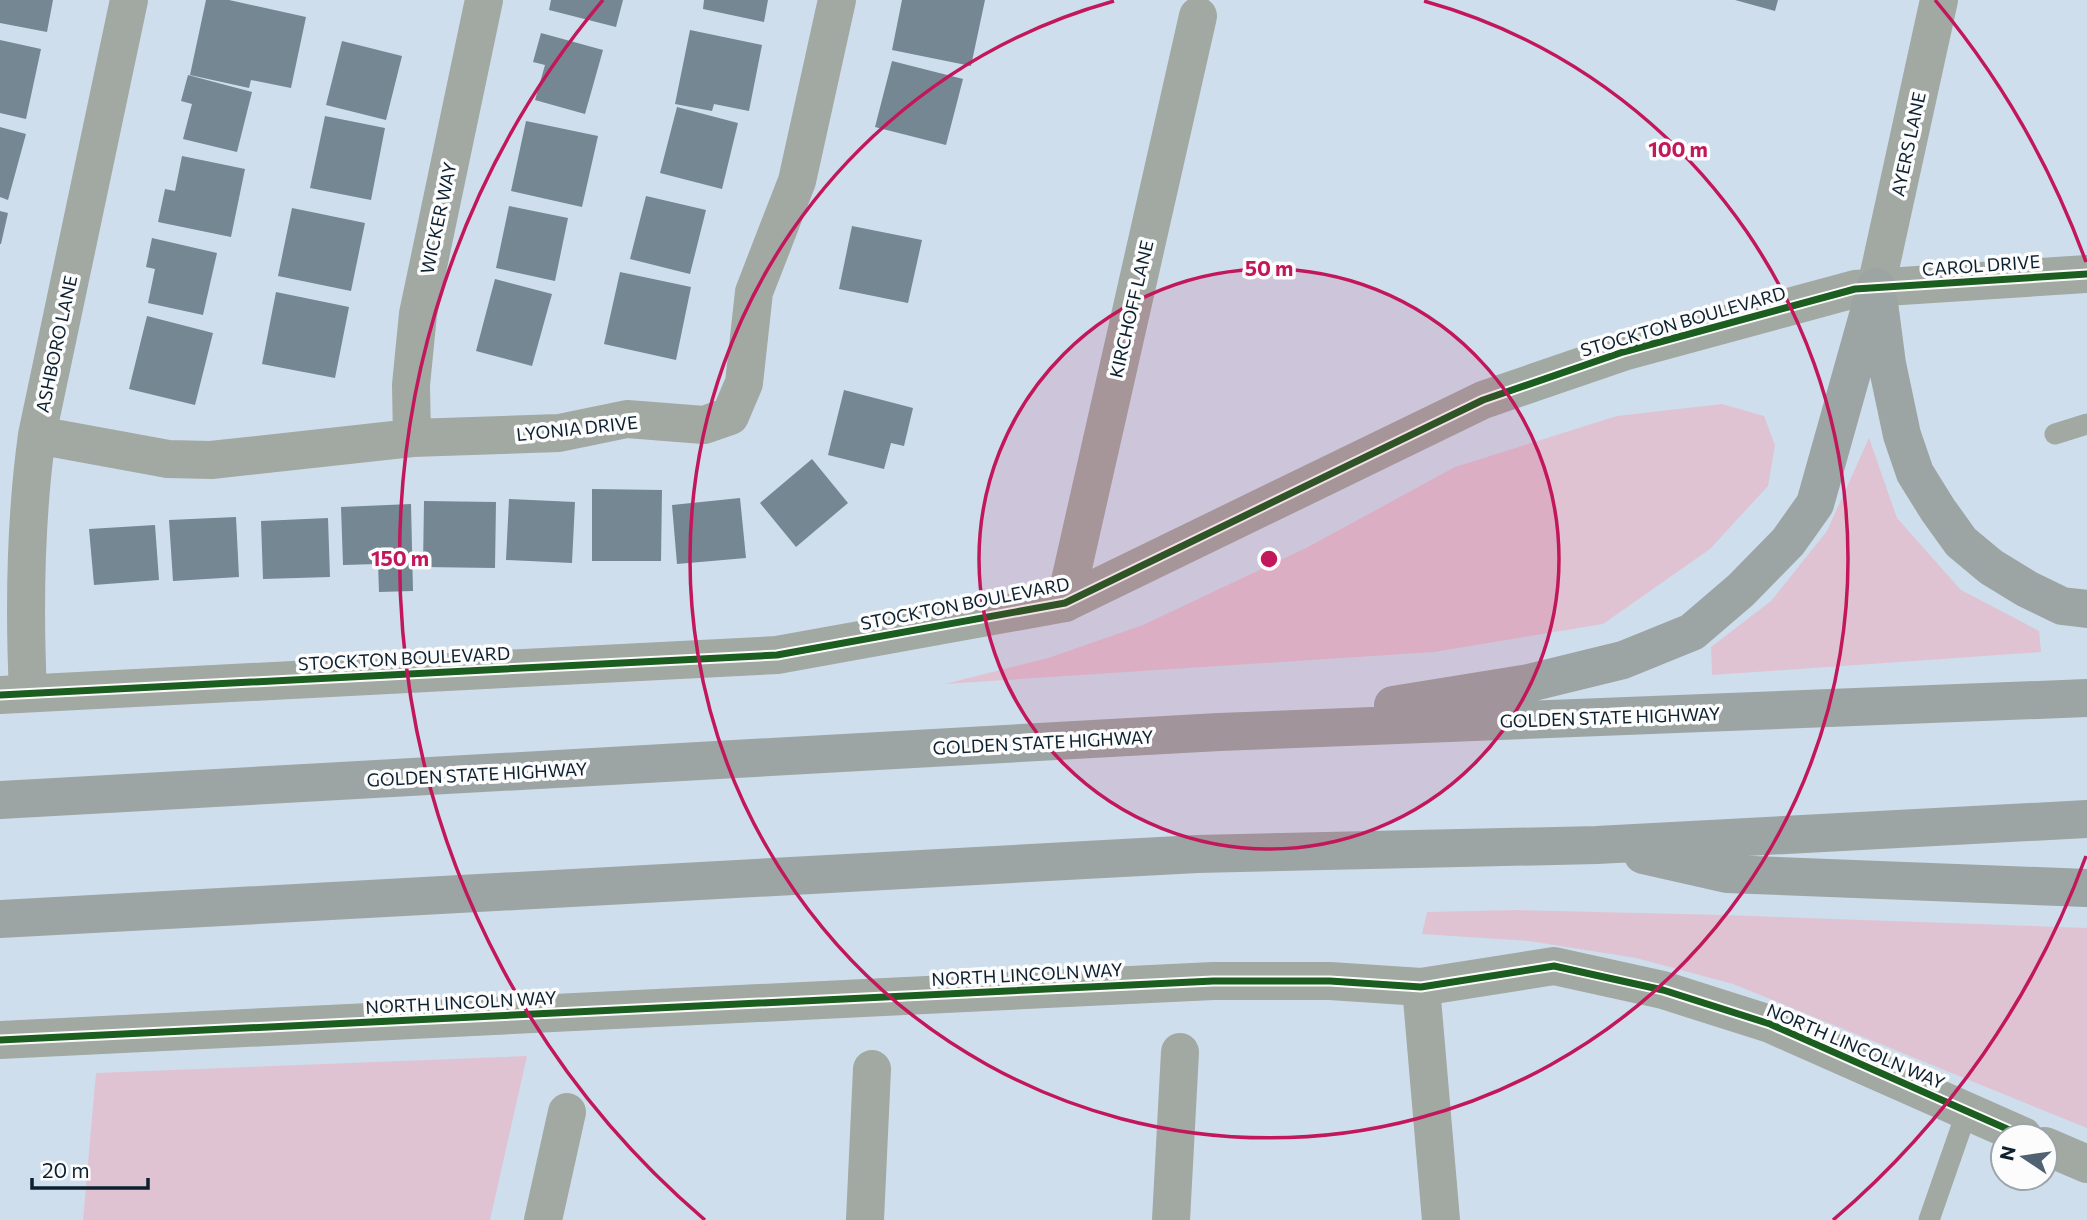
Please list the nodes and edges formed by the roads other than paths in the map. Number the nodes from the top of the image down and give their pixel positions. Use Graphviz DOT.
graph roads {
  1 [pos="129,0"];
  2 [pos="484,0"];
  3 [pos="837,0"];
  4 [pos="1939,0"];
  5 [pos="1198,16"];
  6 [pos="2087,275"];
  7 [pos="1876,288"];
  8 [pos="2087,424"];
  9 [pos="2055,434"];
  10 [pos="37,435"];
  11 [pos="412,438"];
  12 [pos="1065,603"];
  13 [pos="2087,609"];
  14 [pos="14,694"];
  15 [pos="2087,698"];
  16 [pos="1219,733"];
  17 [pos="0,800"];
  18 [pos="2087,820"];
  19 [pos="1597,845"];
  20 [pos="2087,888"];
  21 [pos="0,919"];
  22 [pos="1421,987"];
  23 [pos="0,1040"];
  24 [pos="1180,1052"];
  25 [pos="872,1069"];
  26 [pos="1967,1111"];
  27 [pos="567,1112"];
  28 [pos="1992,1122"];
  29 [pos="2059,1152"];
  30 [pos="2087,1164"];
  31 [pos="543,1220"];
  32 [pos="865,1220"];
  33 [pos="1171,1220"];
  34 [pos="1441,1220"];
  35 [pos="1928,1220"];
  1 -- 10 [label="street, ASHBORO LANE"];
  2 -- 11 [label="street, WICKER WAY"];
  3 -- 11 [label="street, LYONIA DRIVE"];
  4 -- 7 [label="street, AYERS LANE"];
  5 -- 12 [label="street, KIRCHOFF LANE"];
  6 -- 7 [label="street, CAROL DRIVE"];
  7 -- 12 [label="street, STOCKTON BOULEVARD"];
  7 -- 13 [label="highway"];
  7 -- 16 [label="highway"];
  8 -- 9 [label="lane"];
  10 -- 11 [label="street, LYONIA DRIVE"];
  10 -- 14 [label="street, ASHBORO LANE"];
  12 -- 14 [label="street, STOCKTON BOULEVARD"];
  15 -- 16 [label="highway, GOLDEN STATE HIGHWAY"];
  16 -- 17 [label="highway, GOLDEN STATE HIGHWAY"];
  18 -- 19 [label="highway"];
  19 -- 20 [label="highway"];
  19 -- 21 [label="highway"];
  22 -- 23 [label="street, NORTH LINCOLN WAY"];
  22 -- 26 [label="street, NORTH LINCOLN WAY"];
  22 -- 34 [label="street"];
  24 -- 33 [label="street"];
  25 -- 32 [label="street"];
  26 -- 28 [label="street, NORTH LINCOLN WAY"];
  26 -- 35 [label="lane"];
  27 -- 31 [label="street"];
  29 -- 30 [label="street"];
}
